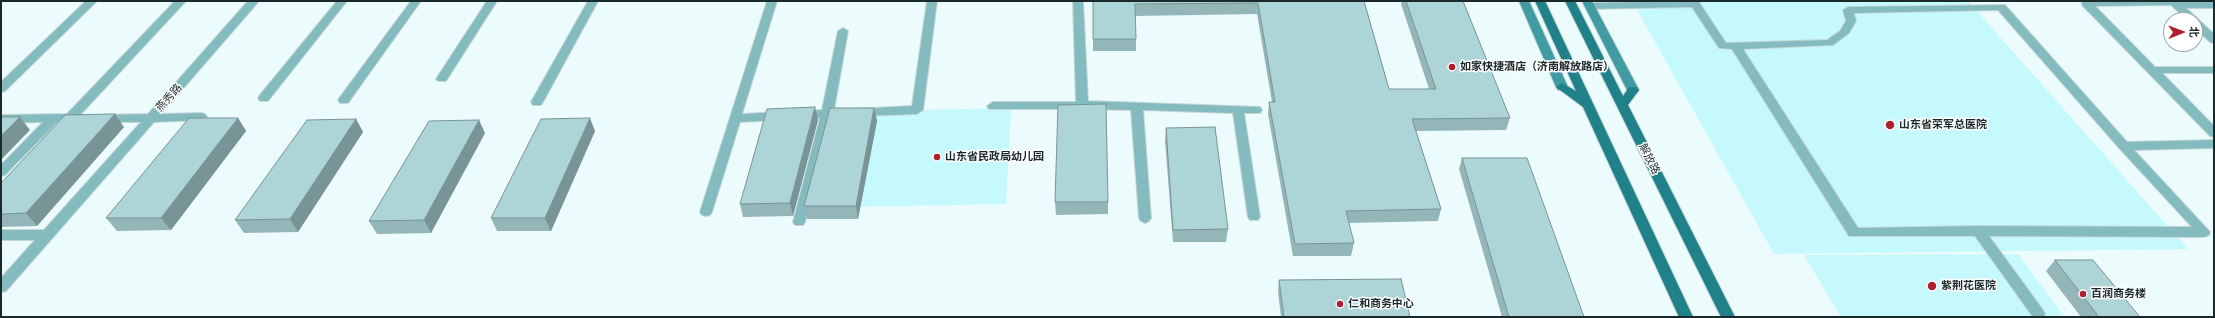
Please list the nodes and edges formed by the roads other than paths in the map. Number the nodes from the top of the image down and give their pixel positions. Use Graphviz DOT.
graph roads {
  1 [pos="92,1"];
  2 [pos="181,1"];
  3 [pos="254,1"];
  4 [pos="342,1"];
  5 [pos="416,1"];
  6 [pos="492,1"];
  7 [pos="593,1"];
  8 [pos="772,1"];
  9 [pos="932,1"];
  10 [pos="1078,1"];
  11 [pos="1524,1"];
  12 [pos="1540,1"];
  13 [pos="1570,1"];
  14 [pos="1588,3"];
  15 [pos="2174,3"];
  16 [pos="2214,5"];
  17 [pos="2184,12"];
  18 [pos="2203,30"];
  19 [pos="843,31"];
  20 [pos="2214,40"];
  21 [pos="1735,45"];
  22 [pos="2152,70"];
  23 [pos="2214,70"];
  24 [pos="442,79"];
  25 [pos="1562,86"];
  26 [pos="1,88"];
  27 [pos="1633,90"];
  28 [pos="264,98"];
  29 [pos="344,100"];
  30 [pos="537,102"];
  31 [pos="1588,104"];
  32 [pos="1082,105"];
  33 [pos="1622,105"];
  34 [pos="993,106"];
  35 [pos="1137,107"];
  36 [pos="1238,110"];
  37 [pos="1256,110"];
  38 [pos="826,114"];
  39 [pos="201,117"];
  40 [pos="70,118"];
  41 [pos="151,118"];
  42 [pos="736,118"];
  43 [pos="1,119"];
  44 [pos="53,119"];
  45 [pos="2214,133"];
  46 [pos="2214,144"];
  47 [pos="2124,146"];
  48 [pos="1,172"];
  49 [pos="706,212"];
  50 [pos="1254,217"];
  51 [pos="1145,218"];
  52 [pos="799,222"];
  53 [pos="1979,231"];
  54 [pos="46,235"];
  55 [pos="1,236"];
  56 [pos="1,287"];
  57 [pos="2038,314"];
  58 [pos="1686,317"];
  59 [pos="1728,317"];
  1 -- 26 [label="street"];
  2 -- 40 [label="street"];
  3 -- 41 [label="street, 燕秀路"];
  4 -- 28 [label="street"];
  5 -- 29 [label="street"];
  6 -- 24 [label="street"];
  7 -- 30 [label="street"];
  8 -- 42 [label="street"];
  9 -- 38 [label="street"];
  10 -- 32 [label="street"];
  11 -- 25 [label="street"];
  12 -- 31 [label="main road"];
  13 -- 33 [label="main road, 解放路"];
  14 -- 21 [label="street"];
  14 -- 27 [label="street"];
  15 -- 16 [label="street"];
  15 -- 17 [label="street"];
  15 -- 22 [label="street"];
  18 -- 20 [label="street"];
  19 -- 38 [label="street"];
  21 -- 47 [label="street"];
  21 -- 53 [label="street"];
  22 -- 23 [label="street"];
  22 -- 45 [label="street"];
  25 -- 31 [label="main road"];
  27 -- 33 [label="main road"];
  31 -- 58 [label="main road"];
  32 -- 34 [label="street"];
  32 -- 35 [label="street"];
  33 -- 59 [label="main road, 解放路"];
  35 -- 36 [label="street"];
  35 -- 51 [label="street"];
  36 -- 37 [label="street"];
  36 -- 50 [label="street"];
  38 -- 42 [label="street"];
  38 -- 52 [label="street"];
  39 -- 41 [label="street"];
  40 -- 41 [label="street, 燕秀路"];
  40 -- 44 [label="street, 燕秀路"];
  41 -- 54 [label="street"];
  42 -- 49 [label="street"];
  43 -- 44 [label="street, 燕秀路"];
  44 -- 48 [label="street"];
  46 -- 47 [label="street"];
  47 -- 53 [label="street"];
  53 -- 57 [label="street"];
  54 -- 55 [label="street"];
  54 -- 56 [label="street"];
}
